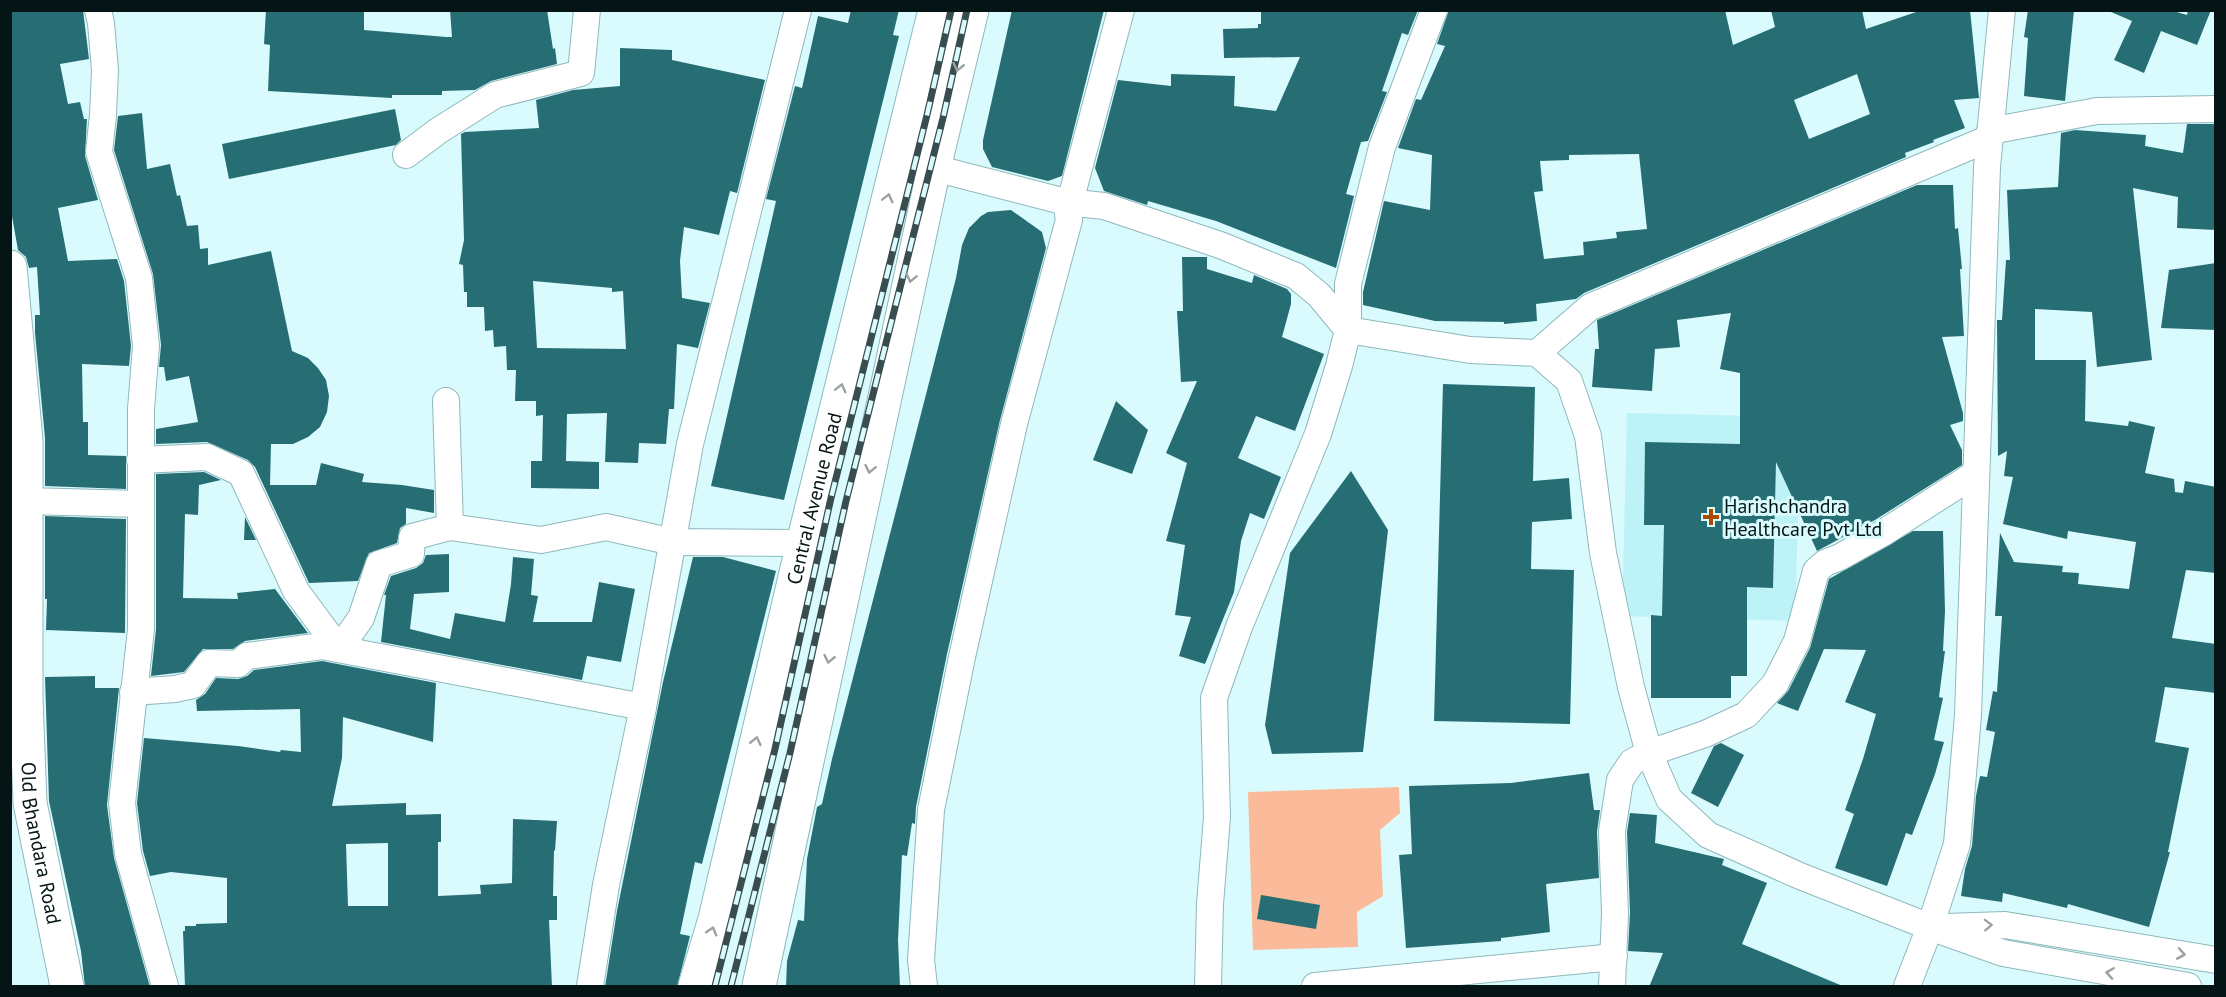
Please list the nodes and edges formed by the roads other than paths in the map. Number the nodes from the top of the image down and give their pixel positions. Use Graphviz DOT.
graph roads {
  1 [pos="98,10"];
  2 [pos="587,10"];
  3 [pos="798,10"];
  4 [pos="935,10"];
  5 [pos="972,10"];
  6 [pos="1121,10"];
  7 [pos="1434,10"];
  8 [pos="2002,10"];
  9 [pos="2216,109"];
  10 [pos="1990,134"];
  11 [pos="406,155"];
  12 [pos="934,168"];
  13 [pos="1068,202"];
  14 [pos="10,267"];
  15 [pos="1348,330"];
  16 [pos="1537,353"];
  17 [pos="446,401"];
  18 [pos="140,460"];
  19 [pos="1975,474"];
  20 [pos="26,501"];
  21 [pos="140,504"];
  22 [pos="450,527"];
  23 [pos="673,542"];
  24 [pos="803,543"];
  25 [pos="339,649"];
  26 [pos="133,692"];
  27 [pos="644,707"];
  28 [pos="1649,753"];
  29 [pos="1930,927"];
  30 [pos="1614,957"];
  31 [pos="2216,960"];
  32 [pos="2155,983"];
  33 [pos="761,984"];
  34 [pos="67,987"];
  35 [pos="165,987"];
  36 [pos="590,987"];
  37 [pos="695,987"];
  38 [pos="924,987"];
  39 [pos="1208,987"];
  40 [pos="1315,987"];
  41 [pos="1612,987"];
  42 [pos="1907,987"];
  43 [pos="2188,987"];
  1 -- 18 [label="street"];
  2 -- 11 [label="street"];
  3 -- 23 [label="street"];
  24 -- 4 [label="main road, Central Avenue Road, one-way"];
  5 -- 12 [label="main road, one-way"];
  6 -- 13 [label="street"];
  7 -- 15 [label="street"];
  8 -- 10 [label="street"];
  9 -- 10 [label="street"];
  10 -- 16 [label="street"];
  10 -- 19 [label="street"];
  12 -- 13 [label="street"];
  12 -- 33 [label="main road, one-way"];
  13 -- 15 [label="street"];
  13 -- 38 [label="street"];
  14 -- 20 [label="main road, Old Bhandara Road"];
  15 -- 16 [label="street"];
  15 -- 39 [label="street"];
  16 -- 28 [label="street"];
  17 -- 22 [label="street"];
  18 -- 21 [label="street"];
  18 -- 25 [label="street"];
  19 -- 28 [label="street"];
  19 -- 29 [label="street"];
  20 -- 21 [label="street"];
  20 -- 34 [label="main road, Old Bhandara Road"];
  21 -- 26 [label="street"];
  22 -- 23 [label="street"];
  22 -- 25 [label="street"];
  23 -- 24 [label="street"];
  23 -- 27 [label="street"];
  37 -- 24 [label="main road, Central Avenue Road, one-way"];
  25 -- 26 [label="street"];
  25 -- 27 [label="street"];
  26 -- 35 [label="street"];
  27 -- 36 [label="street"];
  28 -- 29 [label="street"];
  28 -- 30 [label="street"];
  29 -- 31 [label="street, one-way"];
  32 -- 29 [label="street, one-way"];
  29 -- 42 [label="street"];
  30 -- 40 [label="street"];
  30 -- 41 [label="street"];
  32 -- 43 [label="street"];
}
